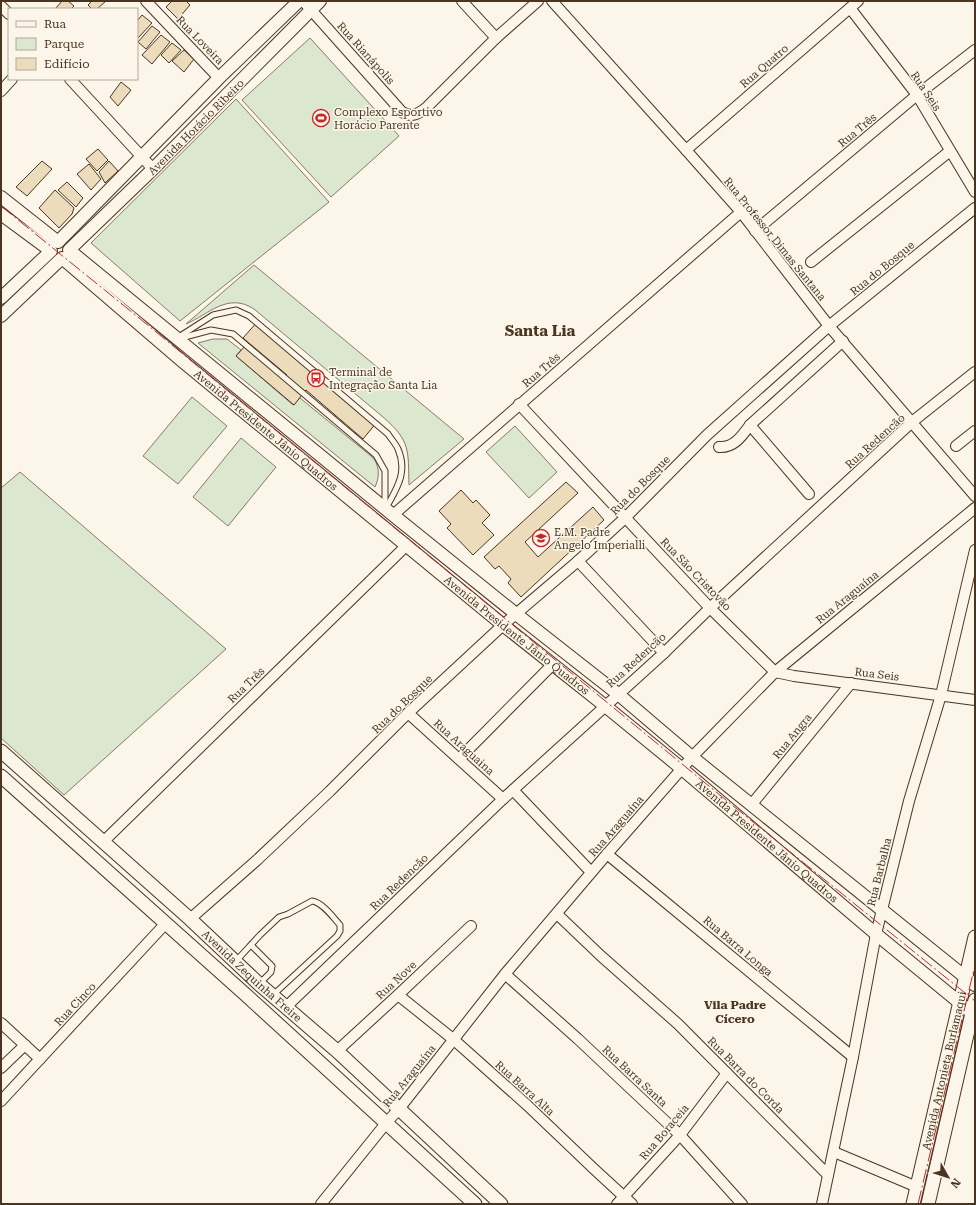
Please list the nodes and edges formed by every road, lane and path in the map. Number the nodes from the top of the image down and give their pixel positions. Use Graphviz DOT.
graph roads {
  1 [pos="146,1"];
  2 [pos="298,1"];
  3 [pos="462,1"];
  4 [pos="538,1"];
  5 [pos="552,1"];
  6 [pos="311,4"];
  7 [pos="854,4"];
  8 [pos="496,38"];
  9 [pos="975,50"];
  10 [pos="220,78"];
  11 [pos="11,80"];
  12 [pos="71,80"];
  13 [pos="1,91"];
  14 [pos="917,96"];
  15 [pos="686,150"];
  16 [pos="950,151"];
  17 [pos="142,156"];
  18 [pos="153,169"];
  19 [pos="975,192"];
  20 [pos="1,197"];
  21 [pos="975,208"];
  22 [pos="741,212"];
  23 [pos="1,214"];
  24 [pos="755,231"];
  25 [pos="55,247"];
  26 [pos="65,254"];
  27 [pos="811,262"];
  28 [pos="1,298"];
  29 [pos="1,316"];
  30 [pos="830,326"];
  31 [pos="176,339"];
  32 [pos="843,341"];
  33 [pos="182,361"];
  34 [pos="975,372"];
  35 [pos="519,404"];
  36 [pos="912,422"];
  37 [pos="750,425"];
  38 [pos="975,431"];
  39 [pos="956,446"];
  40 [pos="719,447"];
  41 [pos="809,494"];
  42 [pos="975,496"];
  43 [pos="975,508"];
  44 [pos="389,512"];
  45 [pos="369,516"];
  46 [pos="625,518"];
  47 [pos="406,546"];
  48 [pos="975,550"];
  49 [pos="578,561"];
  50 [pos="710,608"];
  51 [pos="516,614"];
  52 [pos="502,625"];
  53 [pos="664,653"];
  54 [pos="552,665"];
  55 [pos="775,672"];
  56 [pos="851,683"];
  57 [pos="618,694"];
  58 [pos="941,695"];
  59 [pos="975,700"];
  60 [pos="604,705"];
  61 [pos="408,713"];
  62 [pos="1,751"];
  63 [pos="692,757"];
  64 [pos="459,759"];
  65 [pos="681,768"];
  66 [pos="1,776"];
  67 [pos="513,790"];
  68 [pos="503,799"];
  69 [pos="752,804"];
  70 [pos="103,842"];
  71 [pos="607,854"];
  72 [pos="591,872"];
  73 [pos="882,910"];
  74 [pos="557,914"];
  75 [pos="190,919"];
  76 [pos="166,923"];
  77 [pos="471,926"];
  78 [pos="876,934"];
  79 [pos="975,937"];
  80 [pos="251,945"];
  81 [pos="235,962"];
  82 [pos="505,974"];
  83 [pos="970,981"];
  84 [pos="259,984"];
  85 [pos="246,995"];
  86 [pos="272,995"];
  87 [pos="398,995"];
  88 [pos="960,1002"];
  89 [pos="286,1007"];
  90 [pos="974,1009"];
  91 [pos="1,1023"];
  92 [pos="453,1039"];
  93 [pos="25,1044"];
  94 [pos="336,1051"];
  95 [pos="853,1057"];
  96 [pos="40,1059"];
  97 [pos="1,1068"];
  98 [pos="727,1073"];
  99 [pos="1,1101"];
  100 [pos="399,1109"];
  101 [pos="386,1122"];
  102 [pos="680,1135"];
  103 [pos="834,1152"];
  104 [pos="828,1175"];
  105 [pos="917,1187"];
  106 [pos="624,1196"];
  107 [pos="321,1204"];
  108 [pos="476,1204"];
  109 [pos="501,1204"];
  110 [pos="617,1204"];
  111 [pos="632,1204"];
  112 [pos="742,1204"];
  113 [pos="822,1204"];
  114 [pos="913,1204"];
  115 [pos="928,1204"];
  1 -- 10 [label="street, Rua Loveira"];
  2 -- 10 [label="street, Avenida Horácio Ribeiro"];
  3 -- 8 [label="street"];
  4 -- 8 [label="street"];
  5 -- 15 [label="street, Rua Professor Dimas Santana"];
  6 -- 8 [label="street, Rua Rianápolis"];
  6 -- 18 [label="street, Avenida Horácio Ribeiro"];
  7 -- 14 [label="street, Rua Seis"];
  7 -- 15 [label="street, Rua Quatro"];
  9 -- 14 [label="street, Rua Três"];
  10 -- 17 [label="street, Avenida Horácio Ribeiro"];
  11 -- 13 [label="street"];
  12 -- 17 [label="street"];
  14 -- 16 [label="street, Rua Seis"];
  14 -- 24 [label="street, Rua Três"];
  15 -- 22 [label="street, Rua Professor Dimas Santana"];
  16 -- 19 [label="street, Rua Seis"];
  16 -- 27 [label="street"];
  17 -- 18 [label="street"];
  17 -- 25 [label="street, Avenida Horácio Ribeiro"];
  18 -- 26 [label="street, Avenida Horácio Ribeiro"];
  20 -- 25 [label="street"];
  21 -- 30 [label="street, Rua do Bosque"];
  22 -- 24 [label="street, Rua Professor Dimas Santana"];
  22 -- 35 [label="street, Rua Três"];
  23 -- 25 [label="street"];
  24 -- 30 [label="street, Rua Professor Dimas Santana"];
  25 -- 26 [label="street"];
  25 -- 28 [label="street, Avenida Horácio Ribeiro"];
  26 -- 29 [label="street, Avenida Horácio Ribeiro"];
  26 -- 31 [label="street, Avenida Presidente Jânio Quadros"];
  26 -- 33 [label="street, Avenida Presidente Jânio Quadros"];
  30 -- 32 [label="street, Rua Professor Dimas Santana"];
  30 -- 46 [label="street, Rua do Bosque"];
  31 -- 33 [label="street"];
  31 -- 44 [label="street, Avenida Presidente Jânio Quadros"];
  31 -- 44 [label="lane"];
  31 -- 44 [label="lane"];
  32 -- 36 [label="street, Rua Professor Dimas Santana"];
  32 -- 37 [label="street"];
  33 -- 45 [label="street, Avenida Presidente Jânio Quadros"];
  34 -- 36 [label="street, Rua Redencão"];
  35 -- 44 [label="street, Rua Três"];
  35 -- 46 [label="street, Rua São Cristovão"];
  36 -- 42 [label="street, Rua Professor Dimas Santana"];
  36 -- 50 [label="street, Rua Redencão"];
  37 -- 40 [label="street"];
  37 -- 41 [label="street"];
  38 -- 39 [label="street"];
  43 -- 55 [label="street, Rua Araguaína"];
  44 -- 45 [label="street"];
  44 -- 51 [label="street, Avenida Presidente Jânio Quadros"];
  45 -- 47 [label="street, Avenida Presidente Jânio Quadros"];
  46 -- 49 [label="street, Rua do Bosque"];
  46 -- 50 [label="street, Rua São Cristovão"];
  47 -- 52 [label="street, Avenida Presidente Jânio Quadros"];
  47 -- 70 [label="street, Rua Três"];
  48 -- 58 [label="street, Rua Barbalha"];
  49 -- 51 [label="street, Rua do Bosque"];
  49 -- 53 [label="street"];
  50 -- 53 [label="street, Rua Redencão"];
  50 -- 55 [label="street, Rua São Cristovão"];
  51 -- 52 [label="street, Rua do Bosque"];
  51 -- 57 [label="street, Avenida Presidente Jânio Quadros"];
  52 -- 54 [label="street, Avenida Presidente Jânio Quadros"];
  52 -- 61 [label="street, Rua do Bosque"];
  53 -- 57 [label="street, Rua Redencão"];
  54 -- 60 [label="street, Avenida Presidente Jânio Quadros"];
  54 -- 64 [label="street"];
  55 -- 56 [label="street, Rua Seis"];
  55 -- 63 [label="street, Rua Araguaína"];
  56 -- 58 [label="street, Rua Seis"];
  56 -- 69 [label="street, Rua Angra"];
  57 -- 60 [label="street, Rua Redencão"];
  57 -- 63 [label="street, Avenida Presidente Jânio Quadros"];
  58 -- 59 [label="street, Rua Seis"];
  58 -- 73 [label="street, Rua Barbalha"];
  60 -- 65 [label="street, Avenida Presidente Jânio Quadros"];
  60 -- 67 [label="street, Rua Redencão"];
  61 -- 64 [label="street, Rua Araguaina"];
  61 -- 75 [label="street, Rua do Bosque"];
  62 -- 70 [label="main road, Avenida Zequinha Freire"];
  63 -- 65 [label="street, Rua Araguaína"];
  63 -- 69 [label="street, Avenida Presidente Jânio Quadros"];
  64 -- 68 [label="street, Rua Araguaina"];
  65 -- 71 [label="street, Rua Araguaína"];
  65 -- 78 [label="street, Avenida Presidente Jânio Quadros"];
  66 -- 76 [label="main road, Avenida Zequinha Freire"];
  67 -- 68 [label="street, Rua Redencão"];
  67 -- 72 [label="street"];
  68 -- 89 [label="street, Rua Redencão"];
  69 -- 73 [label="street, Avenida Presidente Jânio Quadros"];
  70 -- 75 [label="main road, Avenida Zequinha Freire"];
  71 -- 72 [label="street, Rua Araguaína"];
  71 -- 95 [label="street, Rua Barra Longa"];
  72 -- 74 [label="street, Rua Araguaína"];
  73 -- 78 [label="street, Rua Barbalha"];
  73 -- 83 [label="street, Avenida Presidente Jânio Quadros"];
  74 -- 82 [label="street, Rua Araguaína"];
  74 -- 98 [label="street, Rua Barra do Corda"];
  75 -- 81 [label="main road, Avenida Zequinha Freire"];
  76 -- 85 [label="main road, Avenida Zequinha Freire"];
  76 -- 96 [label="street, Rua Cinco"];
  77 -- 87 [label="street, Rua Nove"];
  78 -- 88 [label="street, Avenida Presidente Jânio Quadros"];
  78 -- 95 [label="street, Rua Barbalha"];
  79 -- 83 [label="main road, Avenida Antonieta Burlamaqui"];
  80 -- 81 [label="lane"];
  80 -- 84 [label="lane"];
  80 -- 86 [label="lane"];
  81 -- 84 [label="main road, Avenida Zequinha Freire"];
  82 -- 92 [label="street, Rua Araguaína"];
  82 -- 102 [label="street, Rua Barra Santa"];
  83 -- 88 [label="main road, Avenida Antonieta Burlamaqui"];
  84 -- 85 [label="main road"];
  84 -- 86 [label="main road, Avenida Zequinha Freire"];
  85 -- 101 [label="main road, Avenida Zequinha Freire"];
  86 -- 89 [label="main road, Avenida Zequinha Freire"];
  87 -- 92 [label="street, Rua Barra Alta"];
  87 -- 94 [label="street, Rua Nove"];
  88 -- 90 [label="street, Avenida Presidente Jânio Quadros"];
  88 -- 105 [label="main road, Avenida Antonieta Burlamaqui"];
  89 -- 94 [label="main road, Avenida Zequinha Freire"];
  90 -- 115 [label="main road, Avenida Antonieta Burlamaqui"];
  91 -- 93 [label="street"];
  92 -- 100 [label="street, Rua Araguaína"];
  92 -- 106 [label="street, Rua Barra Alta"];
  93 -- 96 [label="street"];
  93 -- 97 [label="street"];
  94 -- 100 [label="main road, Avenida Zequinha Freire"];
  95 -- 103 [label="street, Rua Barbalha"];
  96 -- 99 [label="street, Rua Cinco"];
  98 -- 102 [label="street, Rua Boraceia"];
  98 -- 104 [label="street, Rua Barra do Corda"];
  100 -- 101 [label="street, Rua Araguaína"];
  100 -- 109 [label="main road, Avenida Zequinha Freire"];
  101 -- 107 [label="street, Rua Araguaína"];
  101 -- 108 [label="main road, Avenida Zequinha Freire"];
  102 -- 106 [label="street, Rua Boraceia"];
  102 -- 112 [label="street, Rua Barra Santa"];
  103 -- 104 [label="street, Rua Barbalha"];
  103 -- 105 [label="street"];
  104 -- 113 [label="street, Rua Barbalha"];
  105 -- 114 [label="main road, Avenida Antonieta Burlamaqui"];
  106 -- 110 [label="street, Rua Boraceia"];
  106 -- 111 [label="street, Rua Barra Alta"];
}
